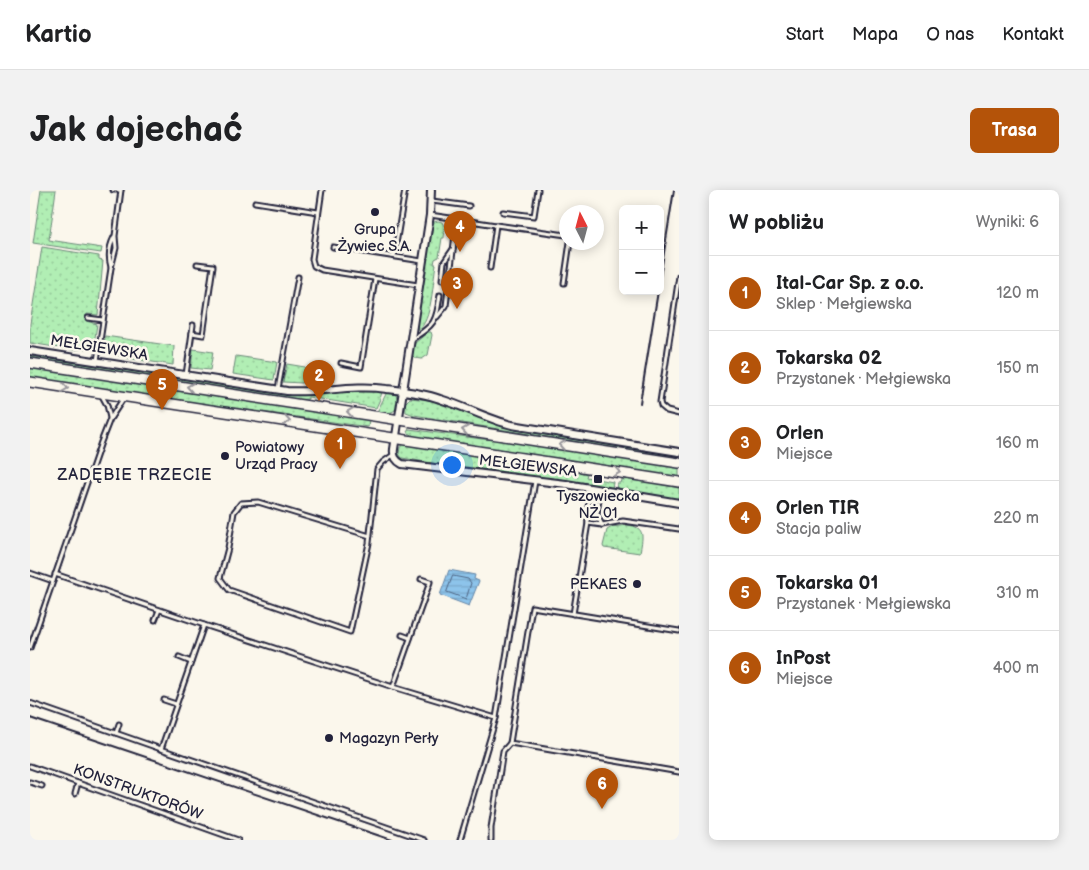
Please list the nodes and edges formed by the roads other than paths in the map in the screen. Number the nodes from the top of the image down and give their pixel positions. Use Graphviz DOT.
graph roads {
  1 [pos="113,190"];
  2 [pos="121,190"];
  3 [pos="322,190"];
  4 [pos="405,190"];
  5 [pos="431,190"];
  6 [pos="538,190"];
  7 [pos="431,201"];
  8 [pos="255,202"];
  9 [pos="469,206"];
  10 [pos="318,212"];
  11 [pos="503,212"];
  12 [pos="430,215"];
  13 [pos="457,220"];
  14 [pos="496,225"];
  15 [pos="559,234"];
  16 [pos="333,247"];
  17 [pos="453,248"];
  18 [pos="569,250"];
  19 [pos="394,256"];
  20 [pos="422,261"];
  21 [pos="197,264"];
  22 [pos="490,268"];
  23 [pos="450,275"];
  24 [pos="679,276"];
  25 [pos="298,277"];
  26 [pos="375,279"];
  27 [pos="442,280"];
  28 [pos="564,283"];
  29 [pos="419,286"];
  30 [pos="448,289"];
  31 [pos="678,289"];
  32 [pos="440,295"];
  33 [pos="437,317"];
  34 [pos="88,318"];
  35 [pos="103,320"];
  36 [pos="194,325"];
  37 [pos="192,333"];
  38 [pos="410,340"];
  39 [pos="30,351"];
  40 [pos="97,362"];
  41 [pos="30,363"];
  42 [pos="340,364"];
  43 [pos="186,375"];
  44 [pos="30,382"];
  45 [pos="278,390"];
  46 [pos="403,391"];
  47 [pos="101,393"];
  48 [pos="125,396"];
  49 [pos="679,414"];
  50 [pos="110,419"];
  51 [pos="398,420"];
  52 [pos="396,438"];
  53 [pos="679,452"];
  54 [pos="394,455"];
  55 [pos="679,463"];
  56 [pos="536,480"];
  57 [pos="679,482"];
  58 [pos="591,489"];
  59 [pos="600,490"];
  60 [pos="679,503"];
  61 [pos="588,523"];
  62 [pos="602,526"];
  63 [pos="679,529"];
  64 [pos="370,536"];
  65 [pos="30,573"];
  66 [pos="55,574"];
  67 [pos="421,579"];
  68 [pos="53,581"];
  69 [pos="159,610"];
  70 [pos="573,614"];
  71 [pos="155,620"];
  72 [pos="204,625"];
  73 [pos="679,631"];
  74 [pos="402,635"];
  75 [pos="410,638"];
  76 [pos="30,647"];
  77 [pos="179,657"];
  78 [pos="191,662"];
  79 [pos="393,687"];
  80 [pos="164,700"];
  81 [pos="30,702"];
  82 [pos="176,704"];
  83 [pos="496,718"];
  84 [pos="119,724"];
  85 [pos="116,733"];
  86 [pos="510,743"];
  87 [pos="161,749"];
  88 [pos="30,766"];
  89 [pos="679,772"];
  90 [pos="30,782"];
  91 [pos="78,783"];
  92 [pos="42,786"];
  93 [pos="75,794"];
  94 [pos="230,839"];
  95 [pos="238,840"];
  96 [pos="424,840"];
  97 [pos="460,840"];
  98 [pos="491,840"];
  1 -- 2 [label="lane"];
  2 -- 35 [label="lane"];
  3 -- 10 [label="lane"];
  4 -- 19 [label="lane"];
  5 -- 7 [label="street"];
  6 -- 11 [label="lane"];
  7 -- 9 [label="lane"];
  7 -- 12 [label="street"];
  8 -- 10 [label="lane"];
  10 -- 26 [label="lane"];
  12 -- 13 [label="lane"];
  12 -- 20 [label="street"];
  13 -- 14 [label="lane"];
  13 -- 17 [label="lane"];
  14 -- 15 [label="lane"];
  14 -- 22 [label="lane"];
  16 -- 19 [label="lane"];
  17 -- 23 [label="lane"];
  17 -- 27 [label="lane"];
  18 -- 28 [label="lane"];
  19 -- 20 [label="lane"];
  20 -- 29 [label="street"];
  21 -- 37 [label="lane"];
  24 -- 31 [label="lane"];
  25 -- 45 [label="lane"];
  26 -- 29 [label="lane"];
  26 -- 42 [label="lane"];
  29 -- 38 [label="street"];
  30 -- 33 [label="lane"];
  31 -- 49 [label="lane"];
  32 -- 33 [label="lane"];
  33 -- 38 [label="lane"];
  34 -- 35 [label="lane"];
  35 -- 40 [label="lane"];
  36 -- 37 [label="lane"];
  37 -- 43 [label="lane"];
  38 -- 46 [label="street"];
  39 -- 40 [label="street, MEŁGIEWSKA"];
  40 -- 43 [label="street, MEŁGIEWSKA"];
  51 -- 41 [label="main road, MEŁGIEWSKA, one-way"];
  43 -- 45 [label="street, MEŁGIEWSKA"];
  44 -- 47 [label="main road, MEŁGIEWSKA, one-way"];
  45 -- 46 [label="street, MEŁGIEWSKA"];
  46 -- 51 [label="street"];
  46 -- 53 [label="street, MEŁGIEWSKA"];
  47 -- 48 [label="main road, MEŁGIEWSKA"];
  47 -- 50 [label="lane"];
  48 -- 50 [label="lane"];
  48 -- 52 [label="main road, MEŁGIEWSKA, one-way"];
  50 -- 66 [label="lane"];
  51 -- 52 [label="street"];
  55 -- 51 [label="main road, MEŁGIEWSKA, one-way"];
  52 -- 54 [label="street"];
  52 -- 57 [label="main road, MEŁGIEWSKA, one-way"];
  54 -- 56 [label="street, MEŁGIEWSKA"];
  54 -- 64 [label="lane"];
  56 -- 58 [label="street, MEŁGIEWSKA"];
  56 -- 83 [label="lane"];
  58 -- 59 [label="street, MEŁGIEWSKA"];
  58 -- 61 [label="lane"];
  59 -- 60 [label="street, MEŁGIEWSKA"];
  59 -- 62 [label="lane"];
  61 -- 62 [label="lane"];
  61 -- 70 [label="lane"];
  62 -- 63 [label="lane"];
  64 -- 64 [label="lane"];
  65 -- 68 [label="lane"];
  66 -- 68 [label="lane"];
  66 -- 69 [label="lane"];
  67 -- 75 [label="lane"];
  68 -- 76 [label="lane"];
  69 -- 71 [label="lane"];
  69 -- 72 [label="lane"];
  70 -- 73 [label="lane"];
  70 -- 86 [label="lane"];
  72 -- 78 [label="lane"];
  72 -- 79 [label="lane"];
  74 -- 75 [label="lane"];
  75 -- 79 [label="lane"];
  77 -- 78 [label="lane"];
  78 -- 82 [label="lane"];
  79 -- 83 [label="lane"];
  80 -- 82 [label="lane"];
  81 -- 85 [label="lane"];
  82 -- 87 [label="lane"];
  83 -- 97 [label="lane"];
  84 -- 85 [label="lane"];
  85 -- 87 [label="lane"];
  86 -- 89 [label="lane"];
  86 -- 98 [label="lane"];
  87 -- 96 [label="lane"];
  88 -- 91 [label="lane, KONSTRUKTORÓW"];
  90 -- 92 [label="lane"];
  91 -- 93 [label="lane"];
  91 -- 94 [label="lane, KONSTRUKTORÓW"];
  94 -- 95 [label="lane, KONSTRUKTORÓW"];
}
